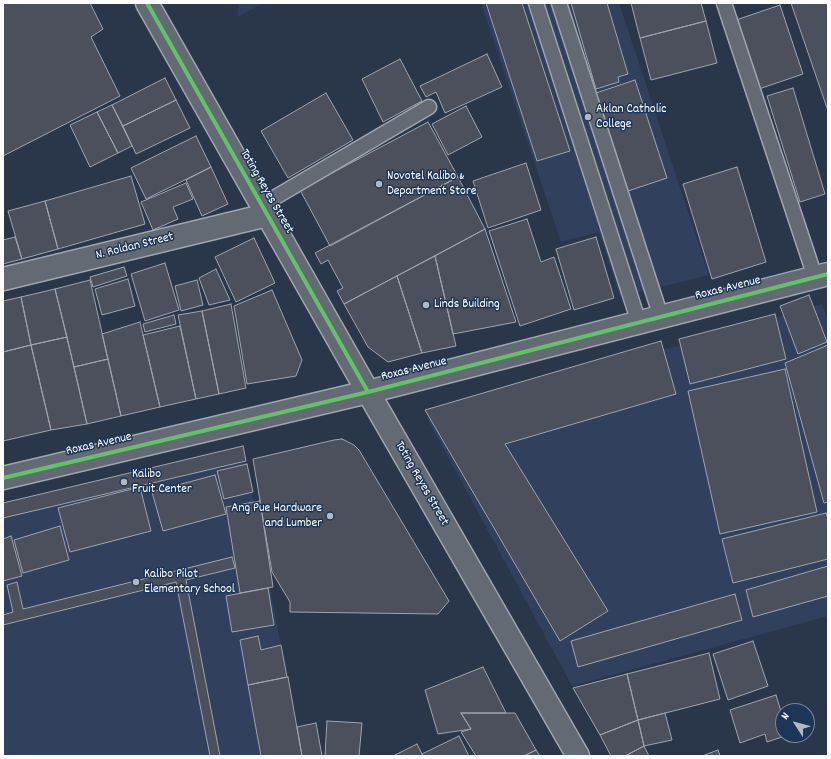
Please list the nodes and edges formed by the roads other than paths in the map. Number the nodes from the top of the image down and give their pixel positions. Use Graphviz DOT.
graph roads {
  1 [pos="147,3"];
  2 [pos="536,3"];
  3 [pos="559,3"];
  4 [pos="724,3"];
  5 [pos="429,107"];
  6 [pos="265,210"];
  7 [pos="822,276"];
  8 [pos="3,280"];
  9 [pos="661,317"];
  10 [pos="639,323"];
  11 [pos="368,392"];
  12 [pos="3,478"];
  13 [pos="578,756"];
  1 -- 6 [label="main road, Toting Reyes Street"];
  2 -- 10 [label="lane"];
  3 -- 9 [label="lane"];
  4 -- 7 [label="lane"];
  5 -- 6 [label="lane"];
  6 -- 8 [label="main road, N. Roldan Street"];
  6 -- 11 [label="main road, Toting Reyes Street"];
  7 -- 9 [label="main road, Roxas Avenue"];
  9 -- 10 [label="main road, Roxas Avenue"];
  10 -- 11 [label="main road, Roxas Avenue"];
  11 -- 12 [label="main road, Roxas Avenue"];
  11 -- 13 [label="main road, Toting Reyes Street"];
}
